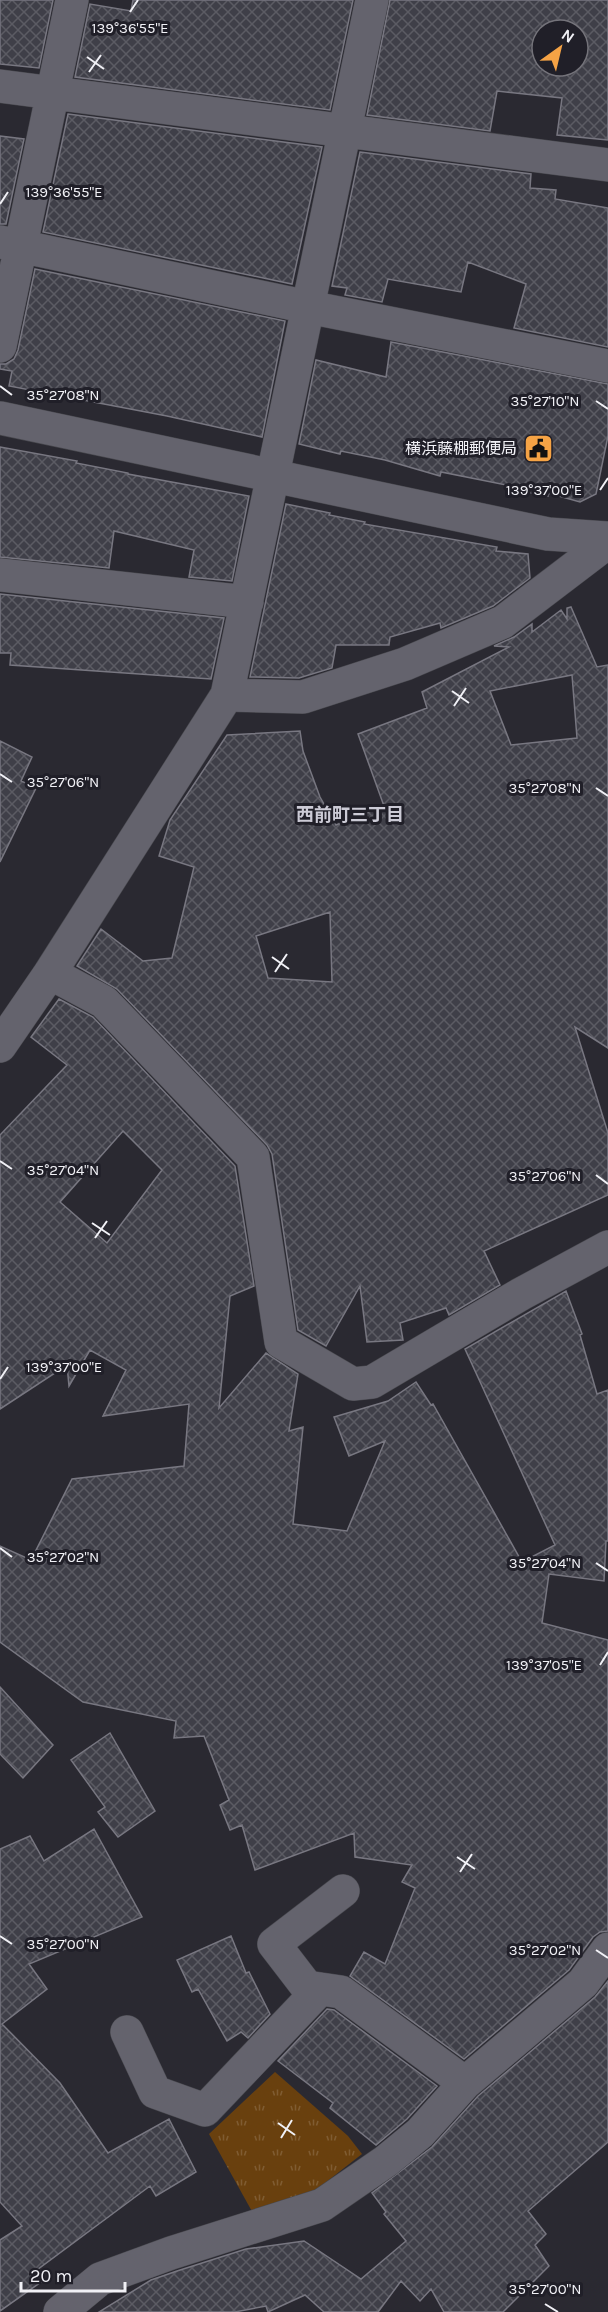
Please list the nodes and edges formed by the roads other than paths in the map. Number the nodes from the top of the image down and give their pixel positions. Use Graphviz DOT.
graph roads {
  1 [pos="72,0"];
  2 [pos="372,0"];
  3 [pos="0,86"];
  4 [pos="53,94"];
  5 [pos="345,130"];
  6 [pos="608,165"];
  7 [pos="11,244"];
  8 [pos="308,307"];
  9 [pos="0,346"];
  10 [pos="608,366"];
  11 [pos="0,418"];
  12 [pos="273,476"];
  13 [pos="608,540"];
  14 [pos="0,575"];
  15 [pos="247,602"];
  16 [pos="227,695"];
  17 [pos="50,973"];
  18 [pos="0,1046"];
  19 [pos="608,1247"];
  20 [pos="343,1891"];
  21 [pos="608,1949"];
  22 [pos="320,1989"];
  23 [pos="127,2032"];
  24 [pos="465,2083"];
  25 [pos="60,2312"];
  1 -- 4 [label="street"];
  2 -- 5 [label="street"];
  3 -- 4 [label="street"];
  4 -- 5 [label="street"];
  4 -- 7 [label="street"];
  5 -- 6 [label="street"];
  5 -- 8 [label="street"];
  7 -- 8 [label="street"];
  7 -- 9 [label="street"];
  8 -- 10 [label="street"];
  8 -- 12 [label="street"];
  11 -- 12 [label="street"];
  12 -- 13 [label="street"];
  12 -- 15 [label="street"];
  13 -- 16 [label="street"];
  14 -- 15 [label="street"];
  15 -- 16 [label="street"];
  16 -- 17 [label="street"];
  17 -- 18 [label="street"];
  17 -- 19 [label="street"];
  20 -- 22 [label="street"];
  21 -- 24 [label="street"];
  22 -- 23 [label="street"];
  22 -- 24 [label="street"];
  24 -- 25 [label="street"];
}
